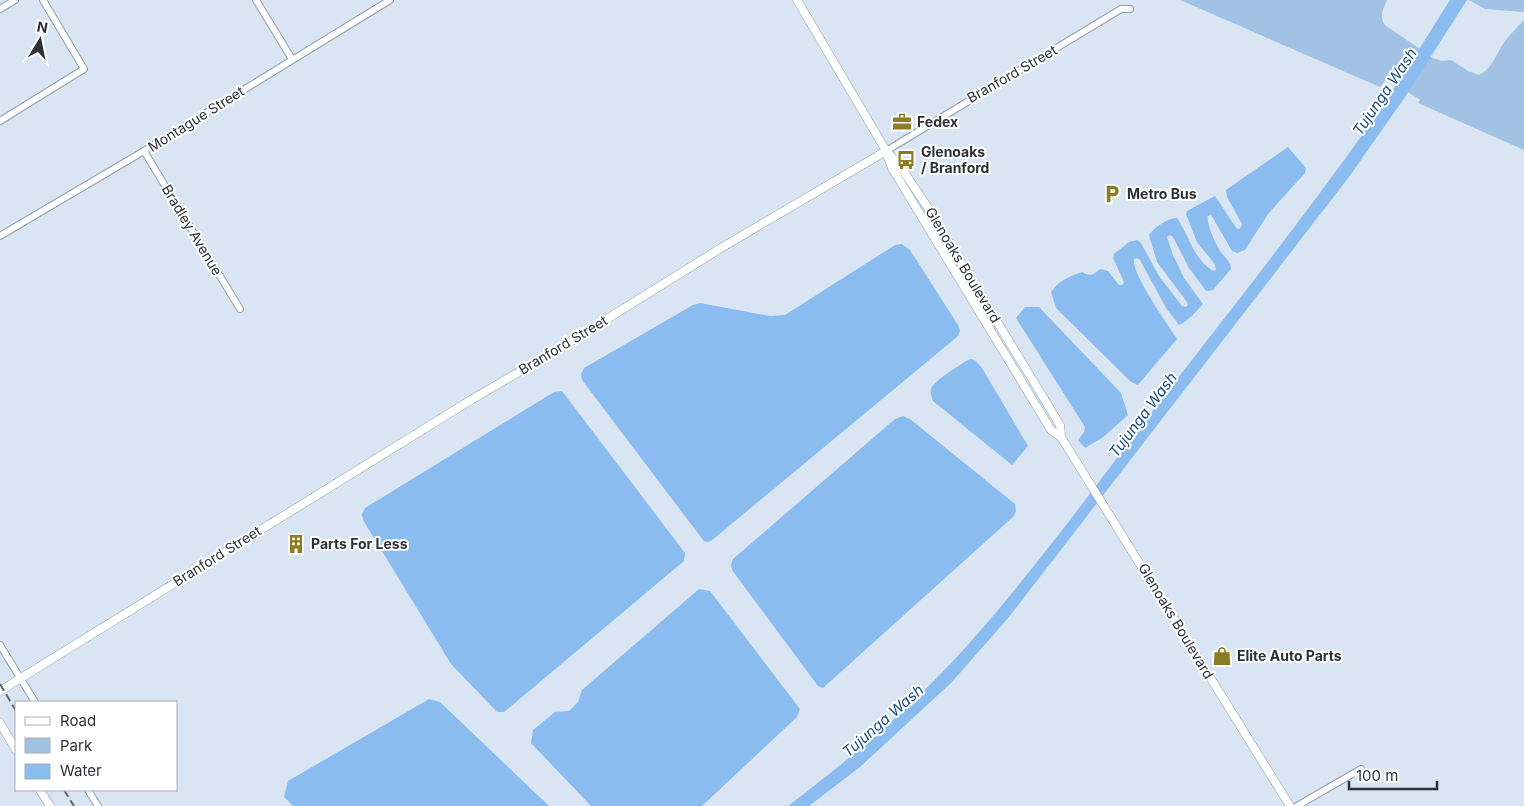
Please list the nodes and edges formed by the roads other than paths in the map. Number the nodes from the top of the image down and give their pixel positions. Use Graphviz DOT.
graph roads {
  1 [pos="16,0"];
  2 [pos="43,0"];
  3 [pos="256,0"];
  4 [pos="390,0"];
  5 [pos="797,0"];
  6 [pos="0,9"];
  7 [pos="1130,9"];
  8 [pos="292,59"];
  9 [pos="0,121"];
  10 [pos="886,150"];
  11 [pos="144,151"];
  12 [pos="0,236"];
  13 [pos="989,308"];
  14 [pos="240,309"];
  15 [pos="980,313"];
  16 [pos="1061,437"];
  17 [pos="0,645"];
  18 [pos="20,679"];
  19 [pos="0,691"];
  20 [pos="34,701"];
  21 [pos="0,723"];
  22 [pos="15,748"];
  23 [pos="1361,769"];
  24 [pos="41,791"];
  25 [pos="89,791"];
  26 [pos="50,806"];
  27 [pos="98,806"];
  28 [pos="1290,806"];
  29 [pos="1297,806"];
  1 -- 6 [label="street"];
  2 -- 9 [label="street"];
  3 -- 8 [label="street"];
  4 -- 8 [label="street, Montague Street"];
  5 -- 10 [label="main road, Glenoaks Boulevard"];
  7 -- 10 [label="street, Branford Street"];
  8 -- 11 [label="street, Montague Street"];
  10 -- 13 [label="main road, Glenoaks Boulevard"];
  10 -- 15 [label="main road, Glenoaks Boulevard"];
  10 -- 18 [label="main road, Branford Street"];
  11 -- 12 [label="street, Montague Street"];
  11 -- 14 [label="street, Bradley Avenue"];
  13 -- 15 [label="main road"];
  13 -- 16 [label="main road, Glenoaks Boulevard"];
  15 -- 16 [label="main road, Glenoaks Boulevard"];
  16 -- 28 [label="main road, Glenoaks Boulevard"];
  17 -- 18 [label="street"];
  18 -- 19 [label="main road, Branford Street"];
  18 -- 20 [label="street"];
  21 -- 22 [label="main road"];
  23 -- 29 [label="street"];
  24 -- 26 [label="main road"];
  25 -- 27 [label="street"];
}
